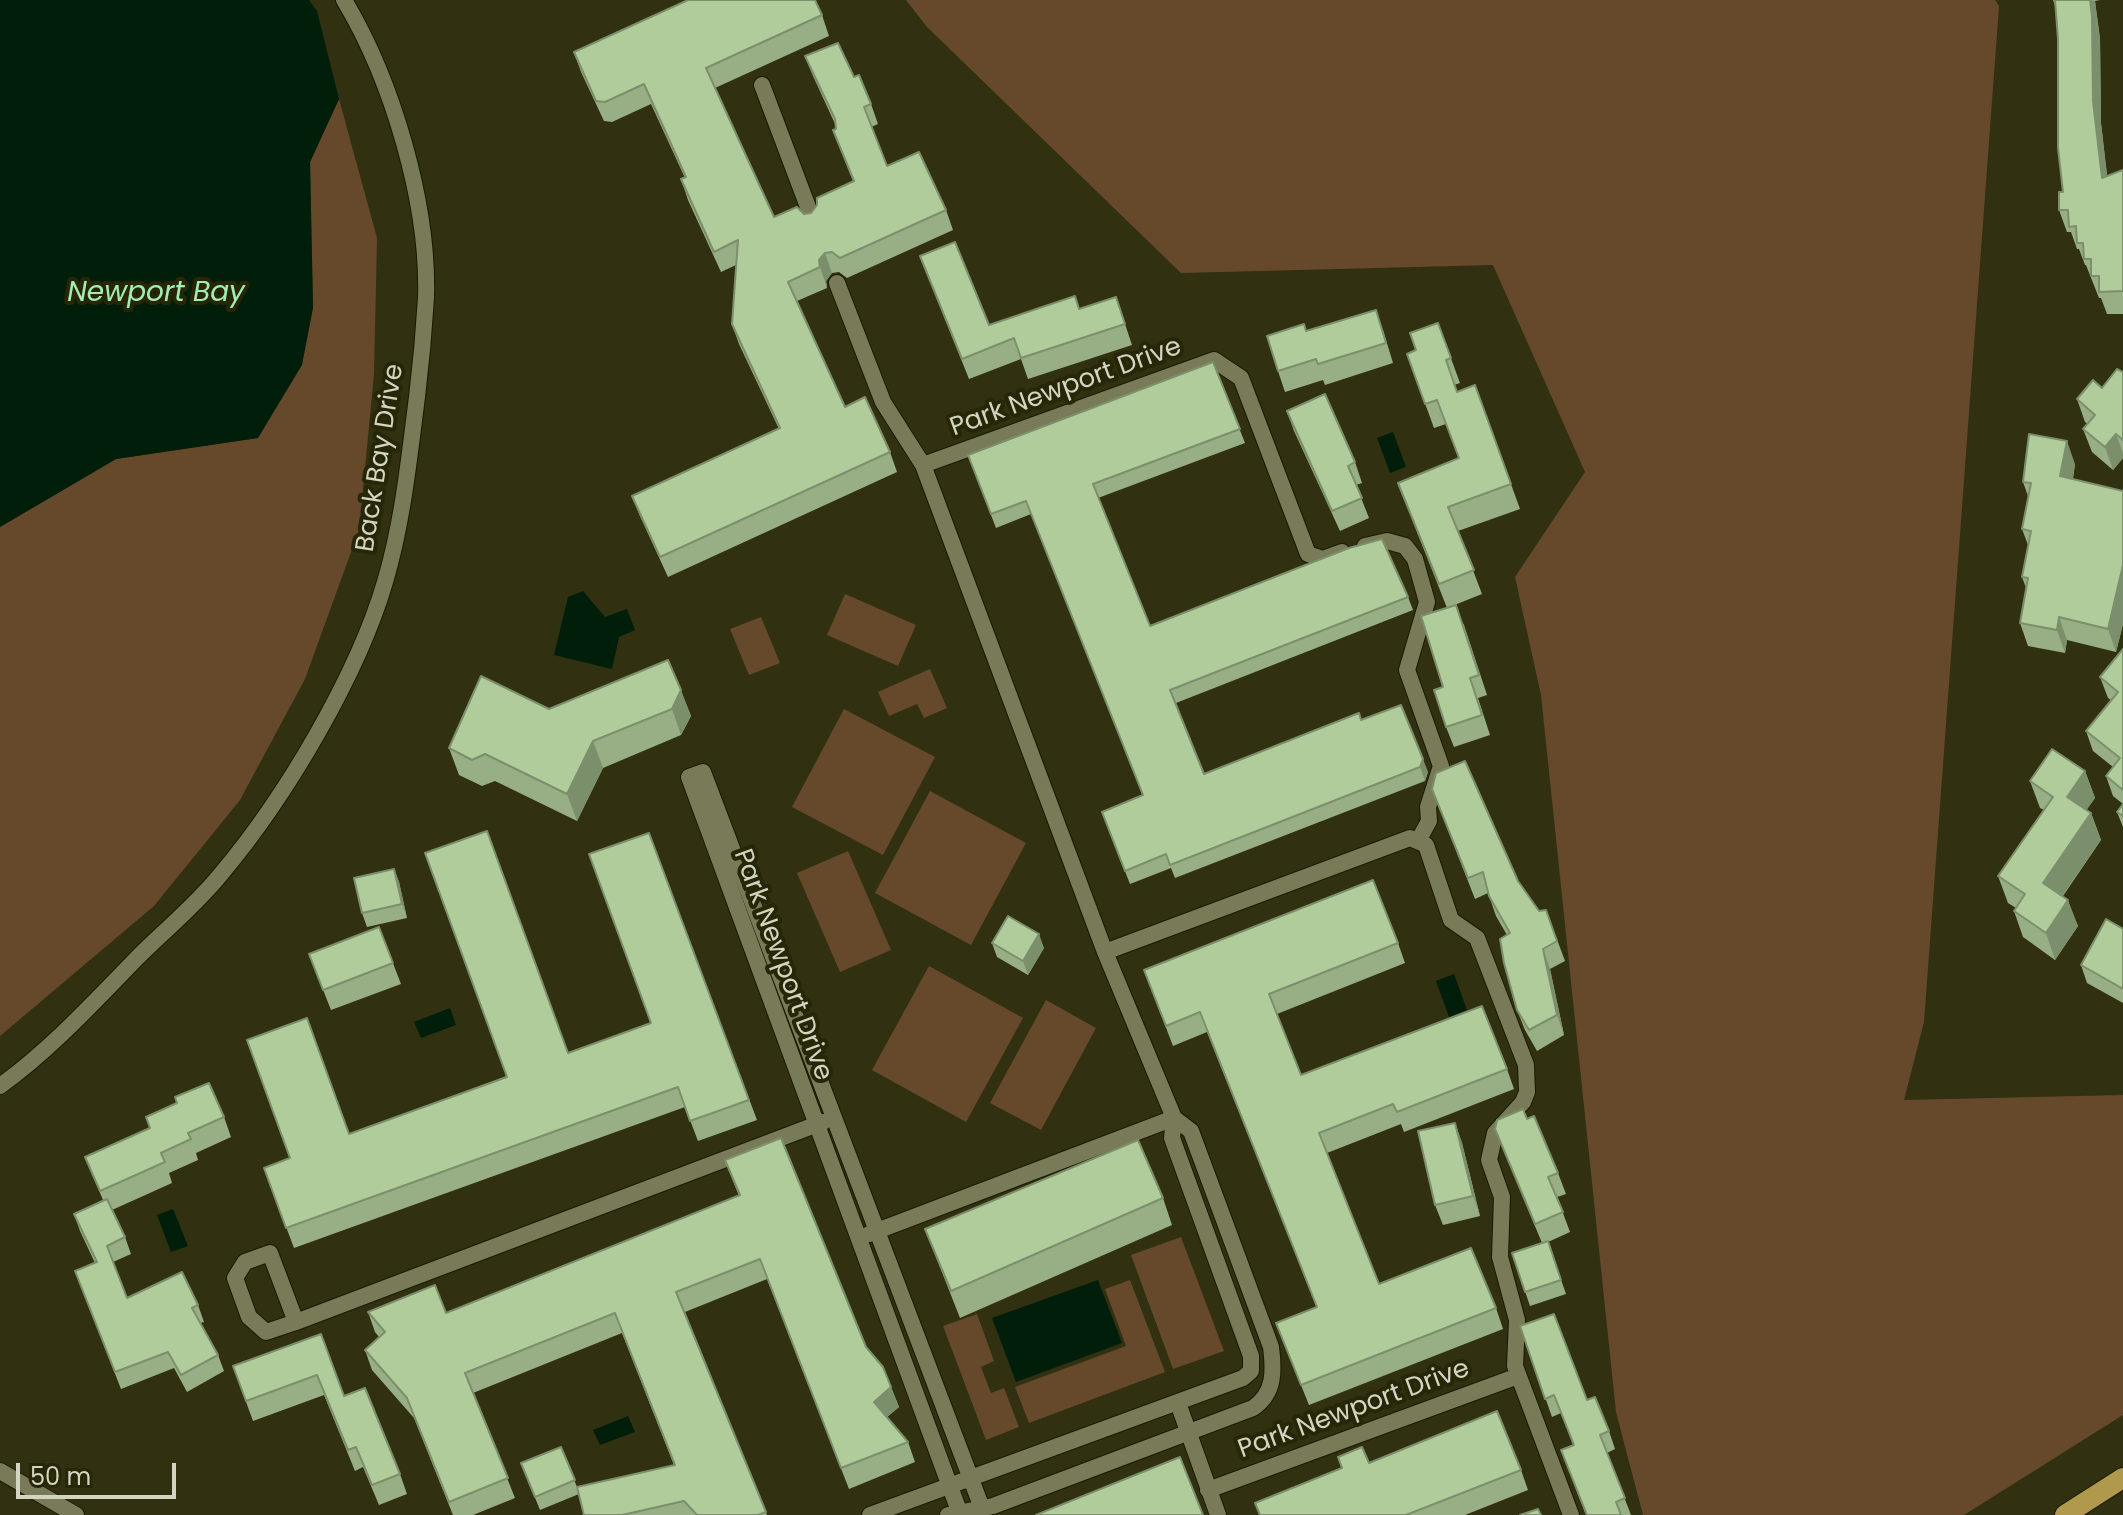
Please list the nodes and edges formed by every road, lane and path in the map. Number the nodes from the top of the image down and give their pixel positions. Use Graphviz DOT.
graph roads {
  1 [pos="344,0"];
  2 [pos="762,85"];
  3 [pos="814,223"];
  4 [pos="837,283"];
  5 [pos="923,465"];
  6 [pos="1418,841"];
  7 [pos="1105,952"];
  8 [pos="0,1086"];
  9 [pos="835,1117"];
  10 [pos="1174,1118"];
  11 [pos="815,1126"];
  12 [pos="877,1231"];
  13 [pos="856,1239"];
  14 [pos="296,1322"];
  15 [pos="1251,1371"];
  16 [pos="1518,1376"];
  17 [pos="1272,1382"];
  18 [pos="1178,1403"];
  19 [pos="1188,1433"];
  20 [pos="0,1471"];
  21 [pos="972,1477"];
  22 [pos="2123,1478"];
  23 [pos="949,1486"];
  24 [pos="1208,1490"];
  25 [pos="982,1508"];
  26 [pos="953,1513"];
  27 [pos="76,1515"];
  28 [pos="870,1515"];
  29 [pos="1218,1515"];
  30 [pos="1571,1515"];
  31 [pos="2065,1515"];
  1 -- 8 [label="street, Back Bay Drive"];
  2 -- 3 [label="street"];
  4 -- 5 [label="street, Park Newport Drive"];
  5 -- 6 [label="street, Park Newport Drive"];
  5 -- 7 [label="street, Park Newport Drive"];
  6 -- 7 [label="street"];
  6 -- 16 [label="street"];
  7 -- 10 [label="street, Park Newport Drive"];
  9 -- 11 [label="street, Park Newport Drive"];
  9 -- 11 [label="street, Park Newport Drive"];
  9 -- 12 [label="street, Park Newport Drive"];
  10 -- 12 [label="street"];
  10 -- 15 [label="street, Park Newport Drive"];
  10 -- 17 [label="street, Park Newport Drive"];
  11 -- 13 [label="street, Park Newport Drive"];
  11 -- 14 [label="street, Park Newport Drive"];
  12 -- 13 [label="street"];
  12 -- 21 [label="street, Park Newport Drive"];
  13 -- 23 [label="street, Park Newport Drive"];
  14 -- 14 [label="street, Park Newport Drive"];
  15 -- 17 [label="street"];
  15 -- 18 [label="street"];
  16 -- 24 [label="street, Park Newport Drive"];
  16 -- 30 [label="street"];
  17 -- 19 [label="street, Park Newport Drive"];
  18 -- 19 [label="street"];
  18 -- 21 [label="street"];
  19 -- 24 [label="street"];
  19 -- 25 [label="street, Park Newport Drive"];
  20 -- 27 [label="street"];
  21 -- 23 [label="street"];
  21 -- 25 [label="street, Park Newport Drive"];
  22 -- 31 [label="main road"];
  23 -- 26 [label="street, Park Newport Drive"];
  23 -- 28 [label="street"];
  24 -- 29 [label="street"];
  25 -- 26 [label="street, Park Newport Drive"];
}
